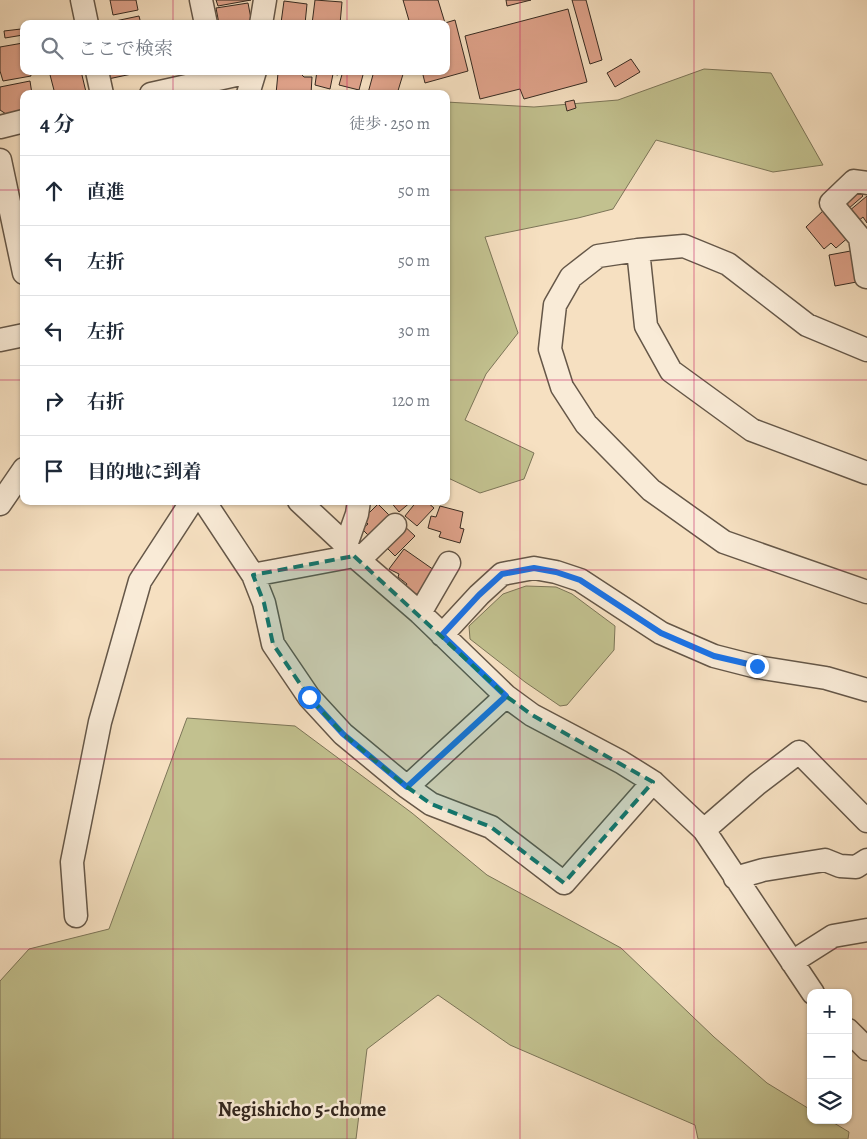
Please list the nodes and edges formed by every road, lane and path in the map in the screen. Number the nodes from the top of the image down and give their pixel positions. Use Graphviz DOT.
graph roads {
  1 [pos="82,0"];
  2 [pos="201,0"];
  3 [pos="264,0"];
  4 [pos="86,20"];
  5 [pos="205,20"];
  6 [pos="262,20"];
  7 [pos="98,75"];
  8 [pos="241,75"];
  9 [pos="254,75"];
  10 [pos="217,82"];
  11 [pos="101,90"];
  12 [pos="173,90"];
  13 [pos="249,90"];
  14 [pos="20,122"];
  15 [pos="0,126"];
  16 [pos="0,160"];
  17 [pos="867,183"];
  18 [pos="638,250"];
  19 [pos="20,254"];
  20 [pos="866,277"];
  21 [pos="20,336"];
  22 [pos="0,340"];
  23 [pos="867,350"];
  24 [pos="867,473"];
  25 [pos="20,475"];
  26 [pos="0,504"];
  27 [pos="189,505"];
  28 [pos="207,505"];
  29 [pos="303,505"];
  30 [pos="358,505"];
  31 [pos="395,525"];
  32 [pos="353,553"];
  33 [pos="449,563"];
  34 [pos="253,576"];
  35 [pos="867,592"];
  36 [pos="420,613"];
  37 [pos="442,635"];
  38 [pos="867,690"];
  39 [pos="506,696"];
  40 [pos="652,782"];
  41 [pos="407,787"];
  42 [pos="867,821"];
  43 [pos="704,830"];
  44 [pos="867,860"];
  45 [pos="735,878"];
  46 [pos="76,916"];
  47 [pos="867,930"];
  48 [pos="792,962"];
  49 [pos="810,989"];
  50 [pos="852,1034"];
  51 [pos="867,1049"];
  1 -- 4 [label="street"];
  2 -- 5 [label="street"];
  3 -- 6 [label="street"];
  7 -- 11 [label="street"];
  8 -- 10 [label="street"];
  9 -- 13 [label="street"];
  10 -- 12 [label="street"];
  14 -- 15 [label="street"];
  16 -- 19 [label="street"];
  17 -- 20 [label="street"];
  18 -- 23 [label="street"];
  18 -- 24 [label="street"];
  18 -- 35 [label="street"];
  21 -- 22 [label="street"];
  25 -- 26 [label="street"];
  27 -- 46 [label="street"];
  28 -- 34 [label="street"];
  29 -- 32 [label="street"];
  30 -- 32 [label="street"];
  31 -- 32 [label="street"];
  32 -- 34 [label="street"];
  32 -- 36 [label="street"];
  33 -- 36 [label="street"];
  34 -- 41 [label="street"];
  36 -- 37 [label="street"];
  37 -- 38 [label="street"];
  37 -- 39 [label="street"];
  39 -- 40 [label="street"];
  39 -- 41 [label="street"];
  40 -- 41 [label="street"];
  40 -- 43 [label="street"];
  42 -- 43 [label="street"];
  43 -- 45 [label="street"];
  44 -- 45 [label="street"];
  45 -- 48 [label="street"];
  47 -- 48 [label="street"];
  48 -- 49 [label="street"];
  50 -- 51 [label="street"];
}
